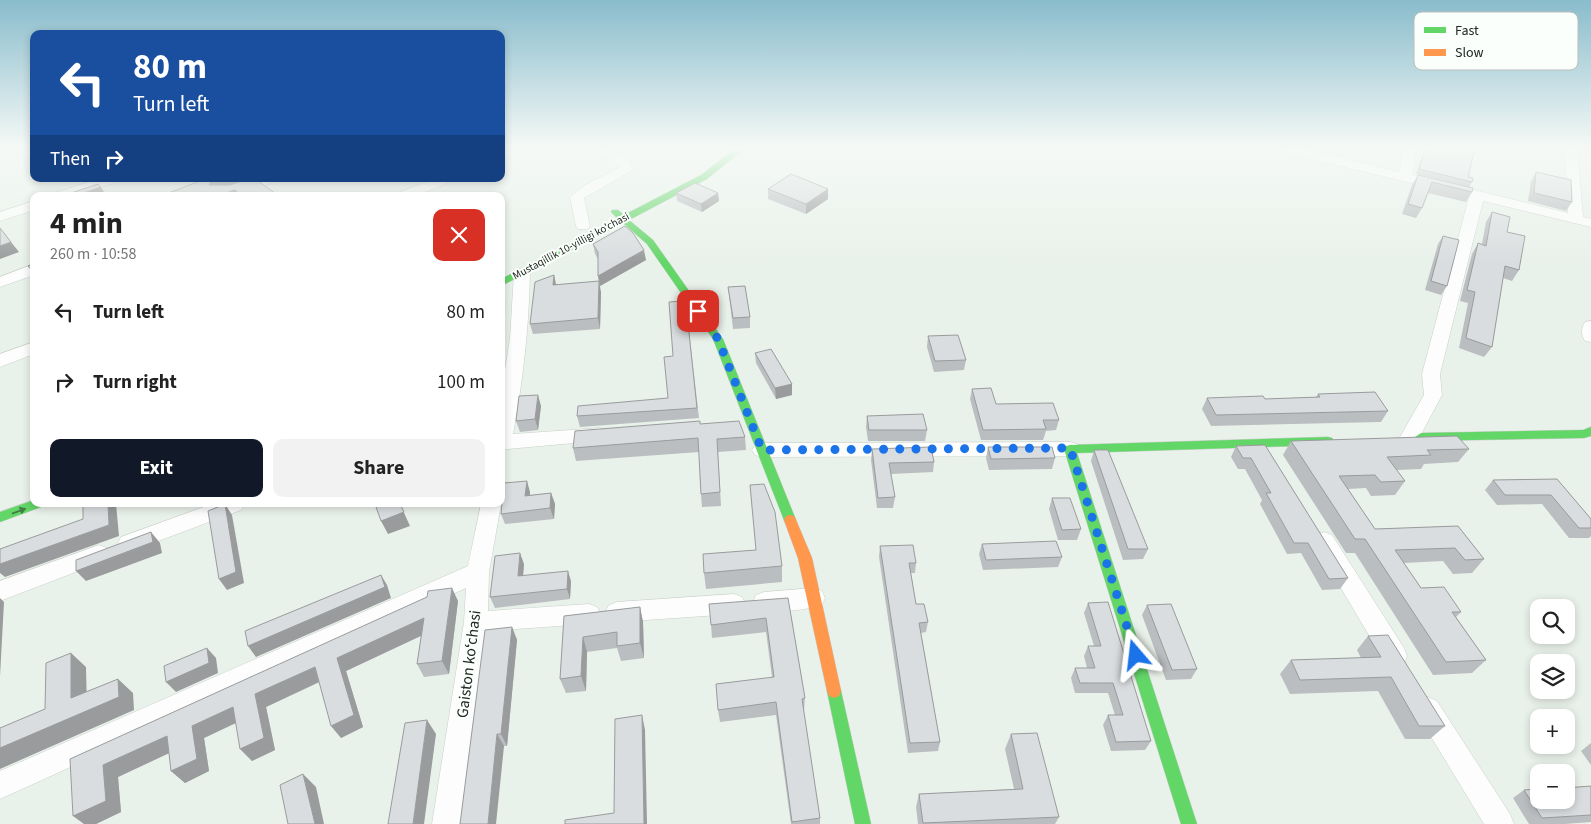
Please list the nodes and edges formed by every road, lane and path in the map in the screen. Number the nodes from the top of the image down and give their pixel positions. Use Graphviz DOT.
graph roads {
  1 [pos="92,185"];
  2 [pos="253,185"];
  3 [pos="429,185"];
  4 [pos="595,185"];
  5 [pos="686,185"];
  6 [pos="1439,185"];
  7 [pos="1574,185"];
  8 [pos="660,187"];
  9 [pos="72,192"];
  10 [pos="235,192"];
  11 [pos="413,192"];
  12 [pos="1477,195"];
  13 [pos="30,207"];
  14 [pos="619,216"];
  15 [pos="0,217"];
  16 [pos="1576,219"];
  17 [pos="1591,223"];
  18 [pos="587,224"];
  19 [pos="30,271"];
  20 [pos="522,273"];
  21 [pos="505,281"];
  22 [pos="0,282"];
  23 [pos="1591,326"];
  24 [pos="1591,337"];
  25 [pos="30,349"];
  26 [pos="0,361"];
  27 [pos="506,402"];
  28 [pos="751,423"];
  29 [pos="732,425"];
  30 [pos="1591,431"];
  31 [pos="617,434"];
  32 [pos="1405,437"];
  33 [pos="1342,440"];
  34 [pos="505,443"];
  35 [pos="1070,448"];
  36 [pos="762,450"];
  37 [pos="30,507"];
  38 [pos="226,507"];
  39 [pos="489,507"];
  40 [pos="0,518"];
  41 [pos="1311,520"];
  42 [pos="478,572"];
  43 [pos="0,591"];
  44 [pos="814,598"];
  45 [pos="476,622"];
  46 [pos="0,785"];
  47 [pos="446,824"];
  48 [pos="863,824"];
  49 [pos="1189,824"];
  50 [pos="1500,824"];
  1 -- 9 [label="street"];
  2 -- 10 [label="street"];
  3 -- 11 [label="street"];
  4 -- 18 [label="street"];
  5 -- 14 [label="street, Mustaqillik 10-yilligi ko'chasi"];
  6 -- 12 [label="street"];
  7 -- 16 [label="street"];
  8 -- 14 [label="street, Mustaqillik 10-yilligi ko'chasi"];
  12 -- 16 [label="street"];
  12 -- 32 [label="street"];
  13 -- 15 [label="street"];
  14 -- 18 [label="street, Mustaqillik 10-yilligi ko'chasi"];
  14 -- 20 [label="street, Mustaqillik 10-yilligi ko'chasi"];
  14 -- 28 [label="street"];
  16 -- 17 [label="street"];
  19 -- 22 [label="street"];
  20 -- 21 [label="street, Mustaqillik 10-yilligi ko'chasi"];
  20 -- 27 [label="street"];
  23 -- 24 [label="street"];
  25 -- 26 [label="street"];
  28 -- 29 [label="street"];
  28 -- 36 [label="street"];
  30 -- 32 [label="street"];
  31 -- 34 [label="street"];
  33 -- 35 [label="street"];
  35 -- 36 [label="street"];
  35 -- 49 [label="street"];
  36 -- 44 [label="street"];
  40 -- 37 [label="street, one-way"];
  38 -- 43 [label="street"];
  39 -- 42 [label="street, Gaiston koʻchasi"];
  41 -- 50 [label="street"];
  42 -- 45 [label="street, Gaiston koʻchasi"];
  42 -- 46 [label="street"];
  44 -- 45 [label="street"];
  44 -- 48 [label="street"];
  45 -- 47 [label="street, Gaiston koʻchasi"];
}
